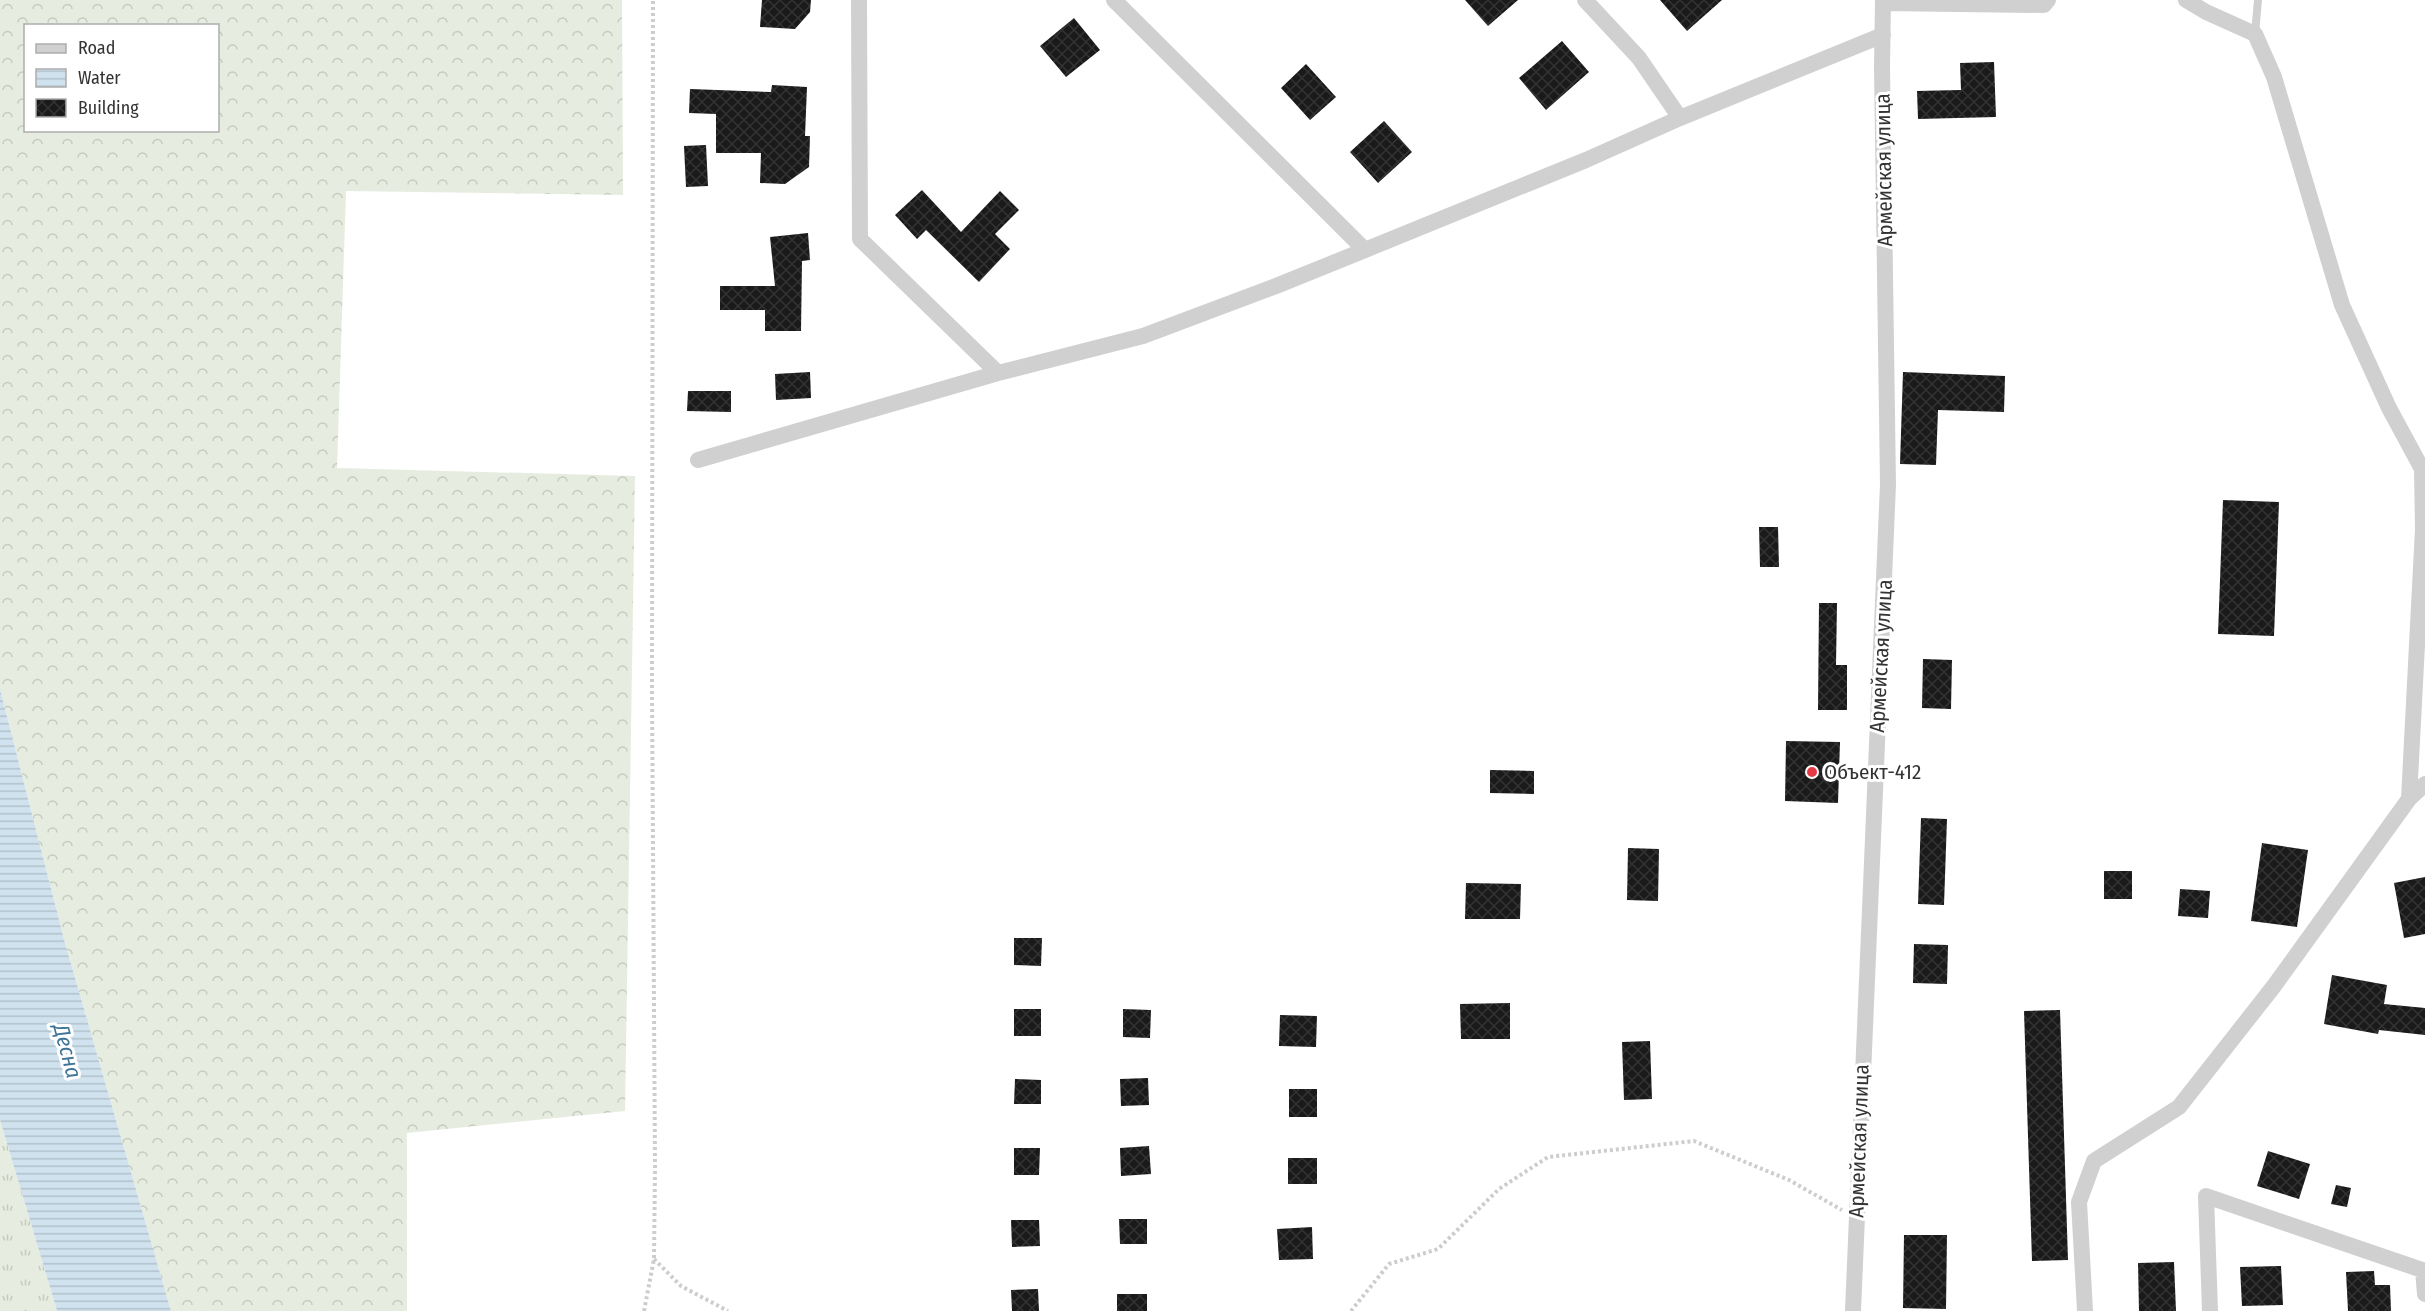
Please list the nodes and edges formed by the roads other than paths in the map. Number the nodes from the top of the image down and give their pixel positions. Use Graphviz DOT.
graph roads {
  1 [pos="859,0"];
  2 [pos="1114,0"];
  3 [pos="1585,0"];
  4 [pos="2048,0"];
  5 [pos="2186,0"];
  6 [pos="2258,0"];
  7 [pos="1883,1"];
  8 [pos="2255,34"];
  9 [pos="1883,35"];
  10 [pos="1680,118"];
  11 [pos="1365,250"];
  12 [pos="998,374"];
  13 [pos="698,460"];
  14 [pos="2425,784"];
  15 [pos="2409,799"];
  16 [pos="2424,1271"];
  17 [pos="2425,1294"];
  18 [pos="1853,1311"];
  19 [pos="2085,1311"];
  20 [pos="2210,1311"];
  1 -- 12 [label="street"];
  2 -- 11 [label="street"];
  3 -- 10 [label="street"];
  4 -- 7 [label="street"];
  5 -- 8 [label="street"];
  6 -- 8 [label="lane"];
  7 -- 9 [label="street, Армейская улица"];
  8 -- 15 [label="street"];
  9 -- 10 [label="street"];
  9 -- 18 [label="street, Армейская улица"];
  10 -- 11 [label="street"];
  11 -- 12 [label="street"];
  12 -- 13 [label="street"];
  14 -- 15 [label="street"];
  15 -- 19 [label="street"];
  16 -- 17 [label="street"];
  16 -- 20 [label="street"];
}
